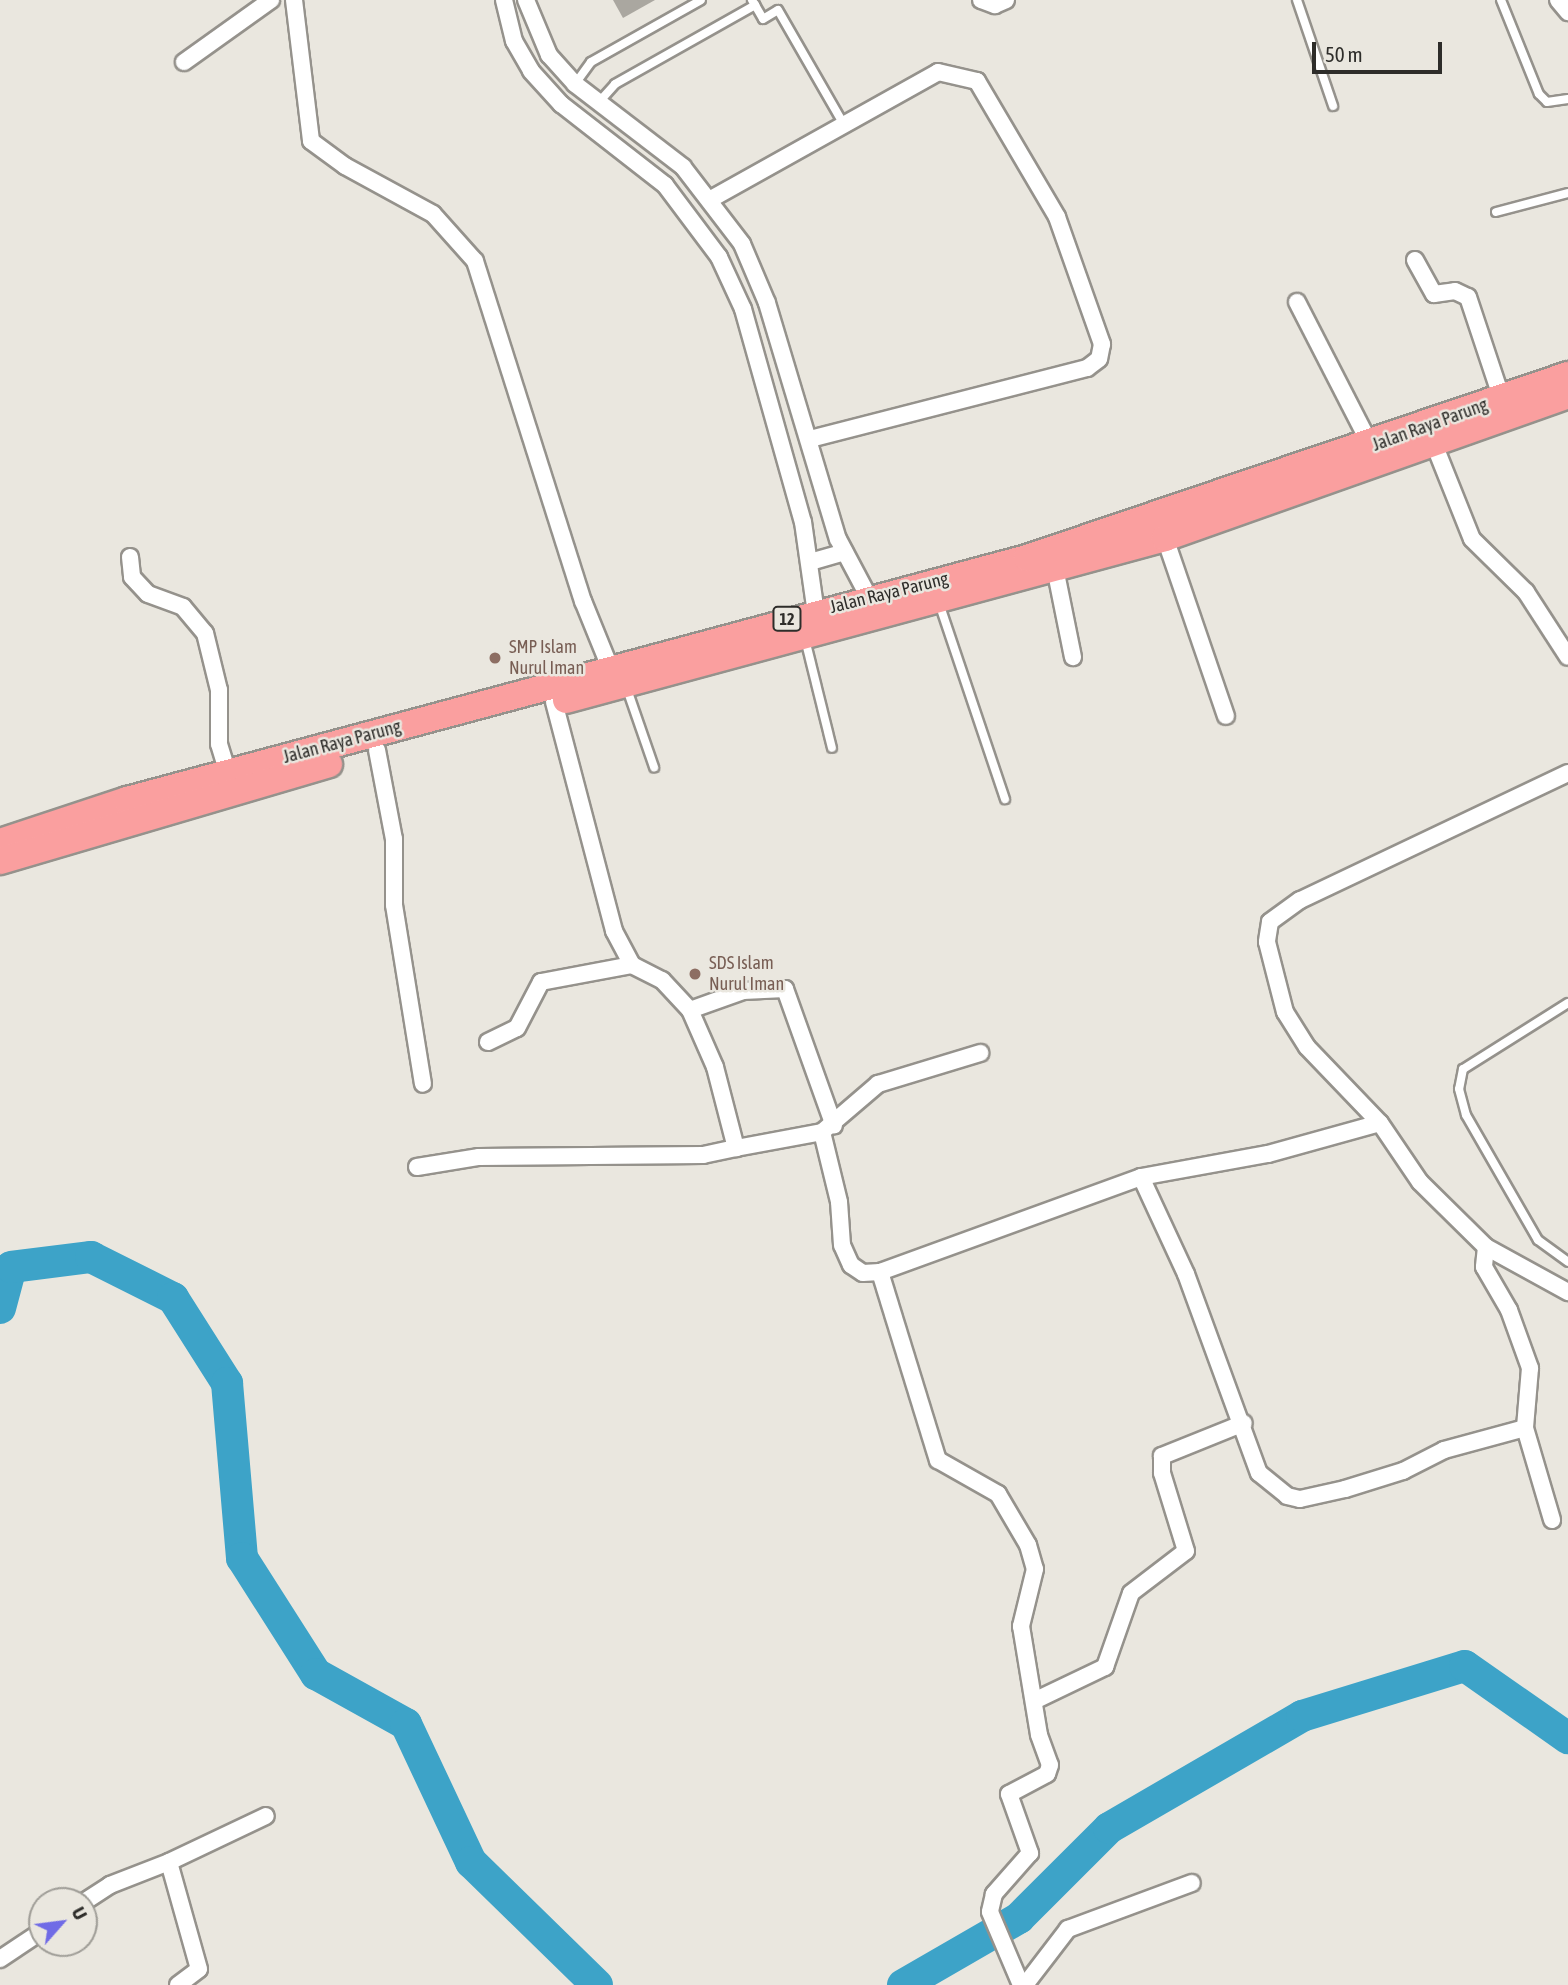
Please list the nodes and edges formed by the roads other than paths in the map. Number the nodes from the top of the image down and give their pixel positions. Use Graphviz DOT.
graph roads {
  1 [pos="271,0"];
  2 [pos="294,0"];
  3 [pos="504,0"];
  4 [pos="526,0"];
  5 [pos="701,0"];
  6 [pos="981,0"];
  7 [pos="1006,0"];
  8 [pos="1297,0"];
  9 [pos="1502,0"];
  10 [pos="754,2"];
  11 [pos="184,62"];
  12 [pos="575,83"];
  13 [pos="1568,99"];
  14 [pos="599,102"];
  15 [pos="561,104"];
  16 [pos="1332,106"];
  17 [pos="844,125"];
  18 [pos="1568,193"];
  19 [pos="711,199"];
  20 [pos="1496,212"];
  21 [pos="742,244"];
  22 [pos="719,257"];
  23 [pos="1415,260"];
  24 [pos="1297,302"];
  25 [pos="1568,375"];
  26 [pos="1568,395"];
  27 [pos="1502,399"];
  28 [pos="810,439"];
  29 [pos="1434,444"];
  30 [pos="1371,446"];
  31 [pos="830,514"];
  32 [pos="803,522"];
  33 [pos="1165,538"];
  34 [pos="845,552"];
  35 [pos="130,557"];
  36 [pos="810,562"];
  37 [pos="1055,568"];
  38 [pos="938,600"];
  39 [pos="873,607"];
  40 [pos="813,626"];
  41 [pos="1073,657"];
  42 [pos="1568,657"];
  43 [pos="619,678"];
  44 [pos="554,702"];
  45 [pos="1226,716"];
  46 [pos="832,748"];
  47 [pos="377,750"];
  48 [pos="327,755"];
  49 [pos="654,767"];
  50 [pos="228,773"];
  51 [pos="1568,773"];
  52 [pos="1005,799"];
  53 [pos="0,842"];
  54 [pos="0,861"];
  55 [pos="632,965"];
  56 [pos="1568,1003"];
  57 [pos="690,1010"];
  58 [pos="488,1042"];
  59 [pos="980,1053"];
  60 [pos="423,1084"];
  61 [pos="1380,1123"];
  62 [pos="828,1129"];
  63 [pos="736,1148"];
  64 [pos="416,1167"];
  65 [pos="1141,1177"];
  66 [pos="1486,1247"];
  67 [pos="1568,1262"];
  68 [pos="880,1272"];
  69 [pos="1568,1292"];
  70 [pos="1244,1423"];
  71 [pos="1525,1428"];
  72 [pos="1552,1520"];
  73 [pos="1034,1701"];
  74 [pos="266,1816"];
  75 [pos="169,1862"];
  76 [pos="1192,1883"];
  77 [pos="98,1893"];
  78 [pos="28,1940"];
  79 [pos="0,1959"];
  80 [pos="1021,1982"];
  81 [pos="178,1985"];
  1 -- 11 [label="street"];
  2 -- 43 [label="street"];
  3 -- 15 [label="street"];
  4 -- 12 [label="street"];
  5 -- 12 [label="lane"];
  6 -- 7 [label="street"];
  8 -- 16 [label="lane"];
  9 -- 13 [label="lane"];
  10 -- 14 [label="lane"];
  10 -- 17 [label="lane"];
  12 -- 14 [label="street"];
  12 -- 15 [label="street"];
  14 -- 19 [label="street"];
  15 -- 22 [label="street"];
  17 -- 19 [label="street"];
  17 -- 28 [label="street"];
  18 -- 20 [label="lane"];
  19 -- 21 [label="street"];
  21 -- 22 [label="street"];
  21 -- 28 [label="street"];
  22 -- 32 [label="street"];
  23 -- 27 [label="street"];
  24 -- 30 [label="street"];
  25 -- 27 [label="highway, Jalan Raya Parung / 12"];
  26 -- 29 [label="highway, Jalan Raya Parung / 12"];
  27 -- 30 [label="highway, Jalan Raya Parung / 12"];
  28 -- 31 [label="street"];
  29 -- 33 [label="highway, Jalan Raya Parung / 12"];
  29 -- 42 [label="street"];
  30 -- 39 [label="highway, Jalan Raya Parung / 12"];
  31 -- 32 [label="street"];
  31 -- 34 [label="street"];
  32 -- 36 [label="street"];
  33 -- 37 [label="highway, Jalan Raya Parung / 12"];
  33 -- 45 [label="street"];
  34 -- 36 [label="street"];
  34 -- 39 [label="street"];
  35 -- 50 [label="street"];
  36 -- 40 [label="street"];
  37 -- 38 [label="highway, Jalan Raya Parung / 12"];
  37 -- 41 [label="street"];
  38 -- 39 [label="highway, Jalan Raya Parung / 12"];
  38 -- 52 [label="lane"];
  39 -- 40 [label="highway, Jalan Raya Parung / 12"];
  40 -- 43 [label="highway, Jalan Raya Parung / 12"];
  40 -- 46 [label="lane"];
  43 -- 44 [label="highway, Jalan Raya Parung / 12"];
  43 -- 48 [label="highway, Jalan Raya Parung / 12"];
  43 -- 49 [label="lane"];
  44 -- 47 [label="highway, Jalan Raya Parung / 12"];
  44 -- 55 [label="street"];
  47 -- 48 [label="highway, Jalan Raya Parung / 12"];
  47 -- 60 [label="street"];
  48 -- 50 [label="highway, Jalan Raya Parung / 12"];
  48 -- 54 [label="highway, Jalan Raya Parung / 12"];
  50 -- 53 [label="highway, Jalan Raya Parung / 12"];
  51 -- 61 [label="street"];
  55 -- 57 [label="street"];
  55 -- 58 [label="street"];
  56 -- 67 [label="lane"];
  57 -- 62 [label="street"];
  57 -- 63 [label="street"];
  59 -- 62 [label="street"];
  61 -- 65 [label="street"];
  61 -- 66 [label="street"];
  62 -- 63 [label="street"];
  62 -- 68 [label="street"];
  63 -- 64 [label="street"];
  65 -- 68 [label="street"];
  65 -- 70 [label="street"];
  66 -- 69 [label="street"];
  66 -- 71 [label="street"];
  68 -- 73 [label="street"];
  70 -- 71 [label="street"];
  70 -- 73 [label="street"];
  71 -- 72 [label="street"];
  73 -- 80 [label="street"];
  74 -- 75 [label="street"];
  75 -- 77 [label="street"];
  75 -- 81 [label="street"];
  76 -- 80 [label="street"];
  78 -- 79 [label="street"];
}
